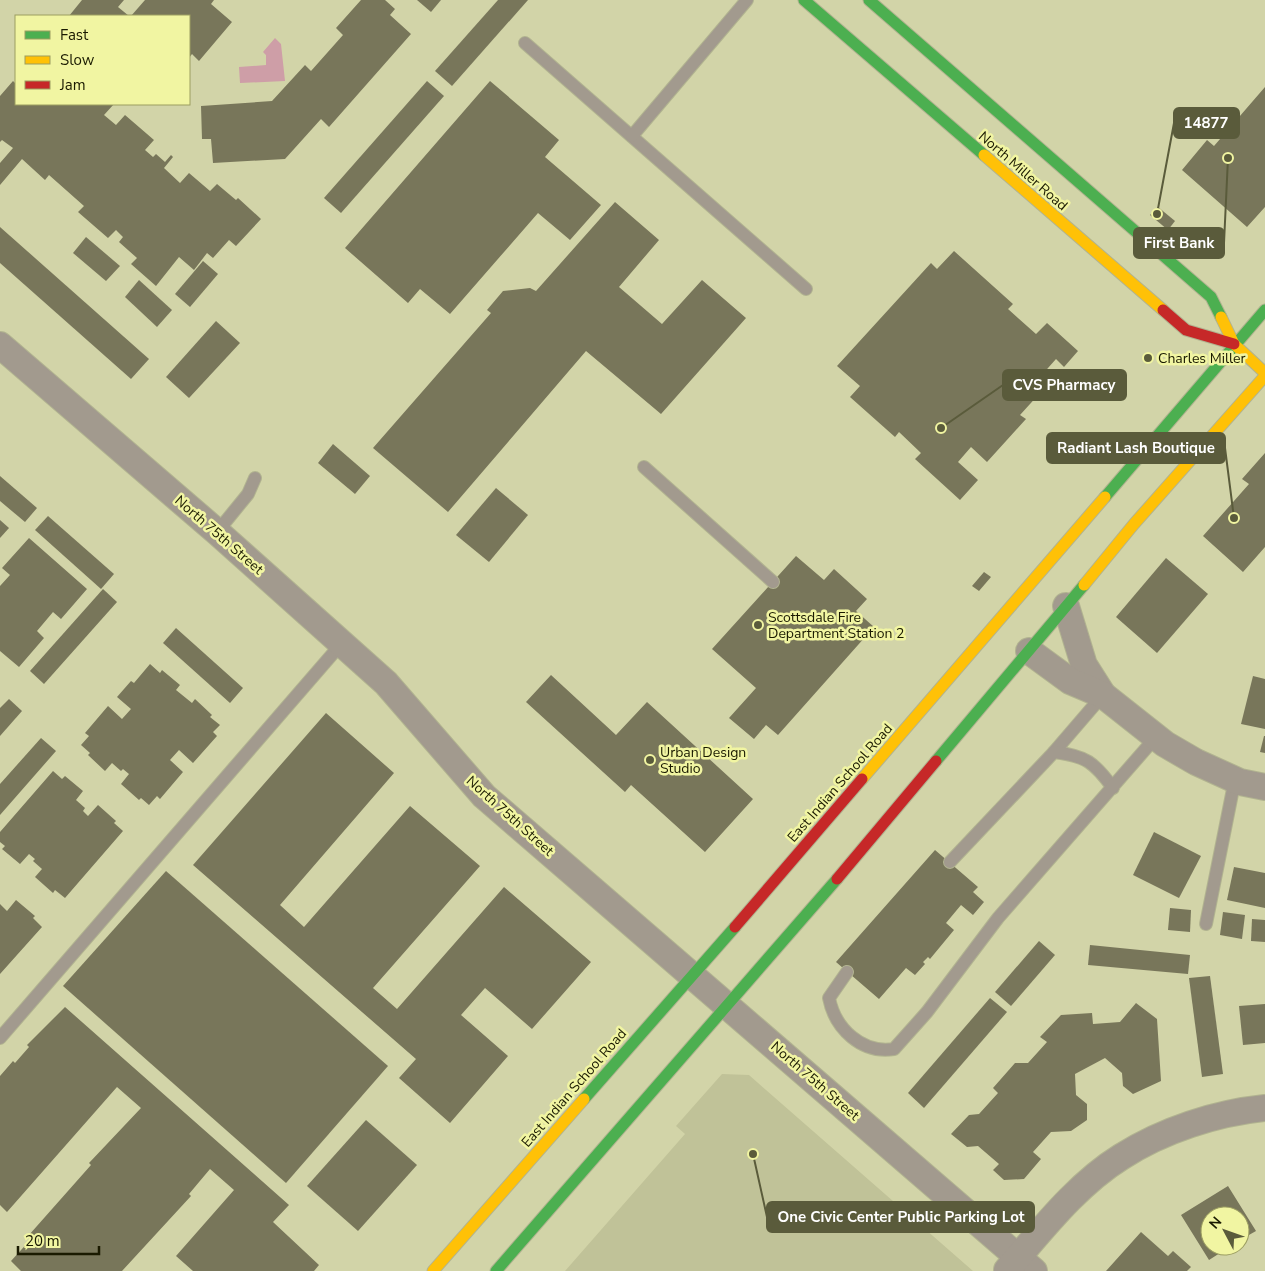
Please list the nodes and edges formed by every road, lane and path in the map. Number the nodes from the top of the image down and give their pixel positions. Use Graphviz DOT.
graph roads {
  1 [pos="747,0"];
  2 [pos="804,0"];
  3 [pos="869,0"];
  4 [pos="525,44"];
  5 [pos="632,136"];
  6 [pos="806,288"];
  7 [pos="1265,310"];
  8 [pos="1234,344"];
  9 [pos="0,345"];
  10 [pos="1265,375"];
  11 [pos="644,467"];
  12 [pos="255,478"];
  13 [pos="216,532"];
  14 [pos="773,582"];
  15 [pos="1066,606"];
  16 [pos="342,643"];
  17 [pos="1030,651"];
  18 [pos="1103,695"];
  19 [pos="1156,738"];
  20 [pos="1054,752"];
  21 [pos="1235,779"];
  22 [pos="1265,787"];
  23 [pos="1112,788"];
  24 [pos="950,862"];
  25 [pos="1206,924"];
  26 [pos="847,972"];
  27 [pos="693,976"];
  28 [pos="728,1007"];
  29 [pos="0,1038"];
  30 [pos="1265,1108"];
  31 [pos="1019,1266"];
  32 [pos="433,1271"];
  33 [pos="496,1271"];
  1 -- 5 [label="lane"];
  2 -- 8 [label="main road, North Miller Road"];
  3 -- 8 [label="main road, North Miller Road"];
  4 -- 5 [label="lane"];
  5 -- 6 [label="lane"];
  7 -- 8 [label="main road, East Indian School Road"];
  8 -- 10 [label="main road, North Miller Road"];
  8 -- 27 [label="main road, East Indian School Road"];
  9 -- 13 [label="street, North 75th Street"];
  10 -- 15 [label="main road"];
  11 -- 14 [label="lane"];
  12 -- 13 [label="lane"];
  13 -- 16 [label="street, North 75th Street"];
  15 -- 17 [label="main road"];
  15 -- 18 [label="street"];
  16 -- 27 [label="street, North 75th Street"];
  16 -- 29 [label="lane"];
  17 -- 18 [label="street"];
  17 -- 28 [label="main road"];
  18 -- 19 [label="street"];
  18 -- 20 [label="lane"];
  19 -- 21 [label="street"];
  19 -- 23 [label="lane"];
  20 -- 23 [label="lane"];
  20 -- 24 [label="lane"];
  21 -- 22 [label="street"];
  21 -- 25 [label="lane"];
  23 -- 26 [label="lane"];
  27 -- 28 [label="street, North 75th Street"];
  27 -- 32 [label="main road, East Indian School Road"];
  28 -- 31 [label="street, North 75th Street"];
  28 -- 33 [label="main road"];
  30 -- 31 [label="street"];
}
